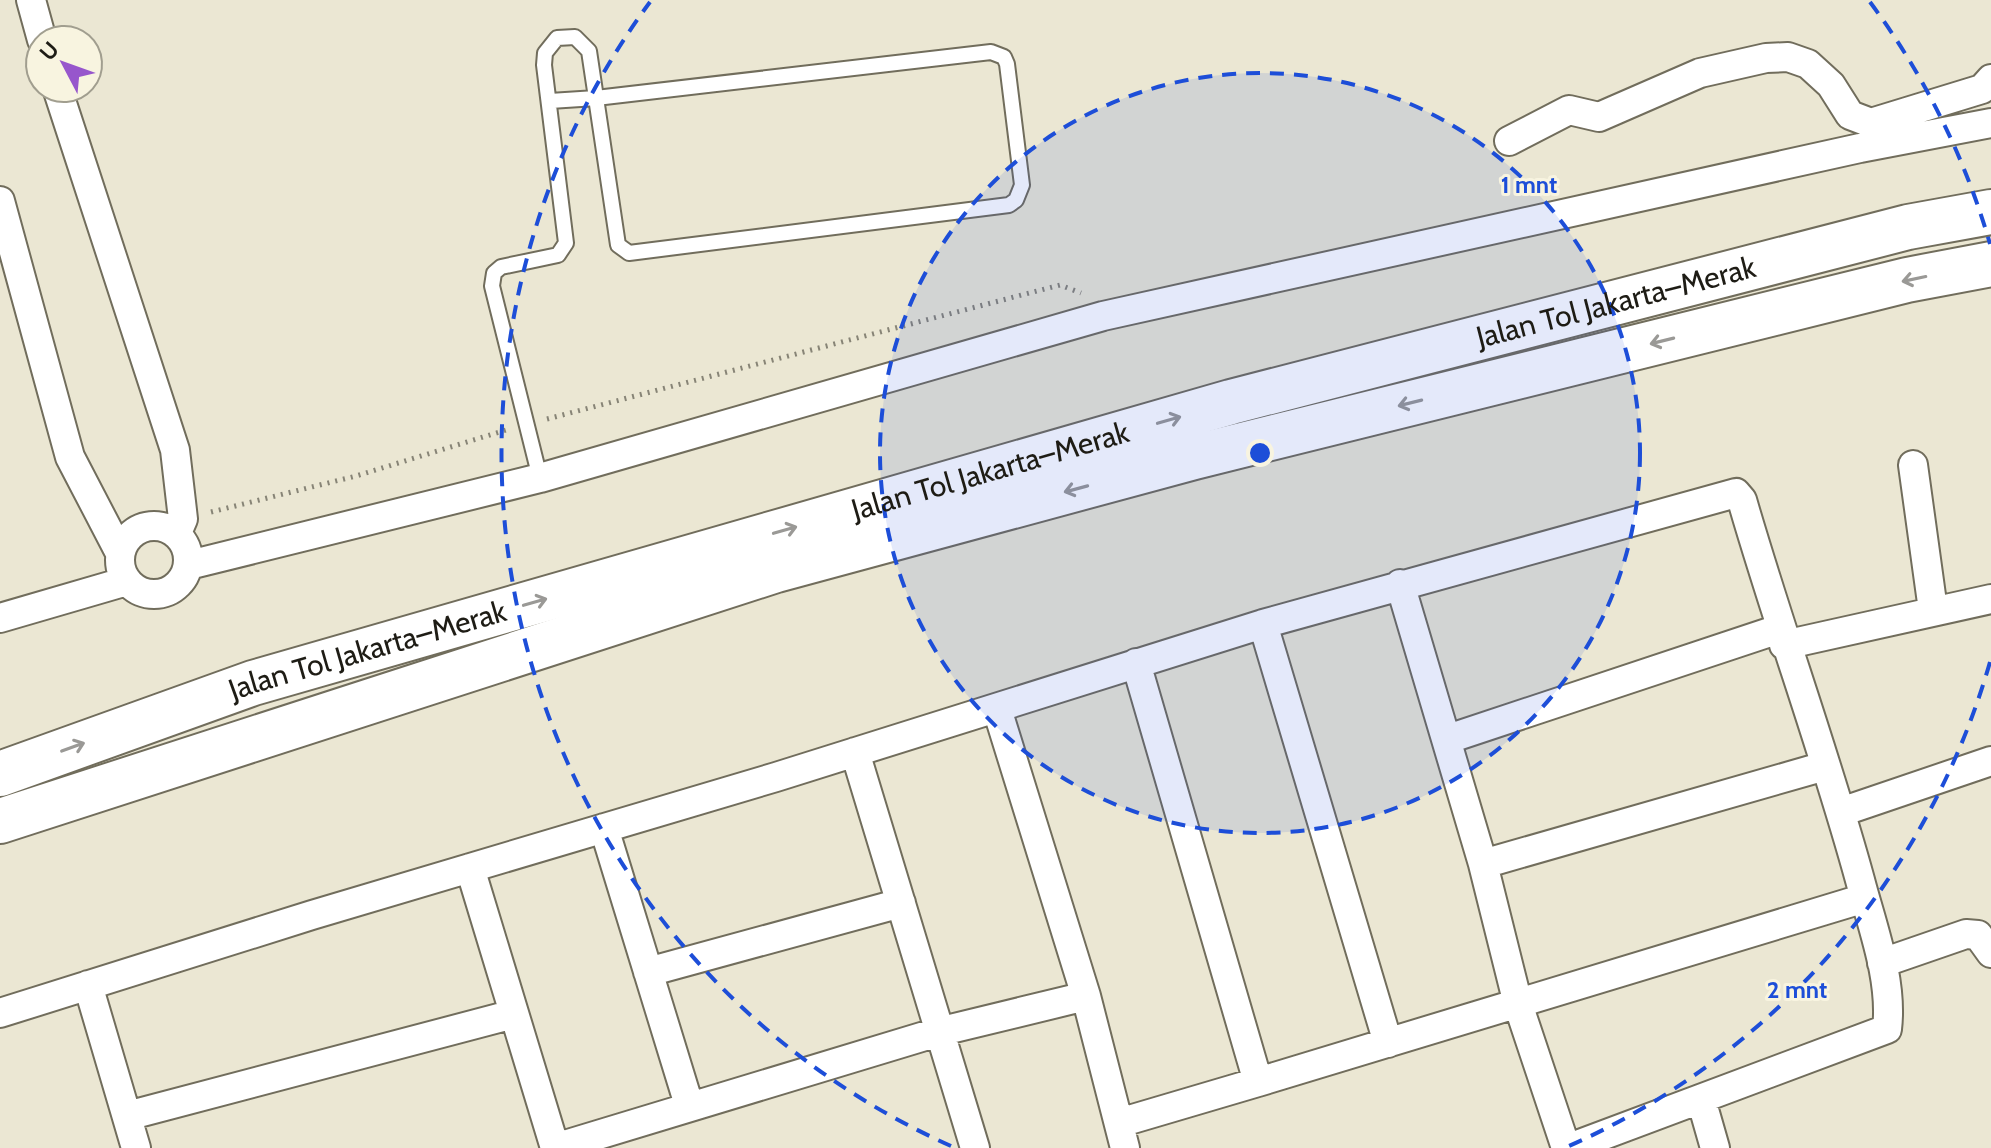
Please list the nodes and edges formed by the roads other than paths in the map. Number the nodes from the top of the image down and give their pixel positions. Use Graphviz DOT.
graph roads {
  1 [pos="31,0"];
  2 [pos="38,24"];
  3 [pos="1991,79"];
  4 [pos="596,98"];
  5 [pos="550,101"];
  6 [pos="62,104"];
  7 [pos="1991,123"];
  8 [pos="1509,141"];
  9 [pos="0,201"];
  10 [pos="1991,212"];
  11 [pos="1991,264"];
  12 [pos="1913,465"];
  13 [pos="540,478"];
  14 [pos="180,526"];
  15 [pos="120,553"];
  16 [pos="189,565"];
  17 [pos="127,581"];
  18 [pos="1400,584"];
  19 [pos="1991,599"];
  20 [pos="1933,610"];
  21 [pos="0,618"];
  22 [pos="1263,624"];
  23 [pos="1781,637"];
  24 [pos="1136,663"];
  25 [pos="997,709"];
  26 [pos="1448,739"];
  27 [pos="855,752"];
  28 [pos="1991,761"];
  29 [pos="1825,766"];
  30 [pos="0,774"];
  31 [pos="1841,812"];
  32 [pos="0,821"];
  33 [pos="604,828"];
  34 [pos="1483,864"];
  35 [pos="470,868"];
  36 [pos="1865,898"];
  37 [pos="901,903"];
  38 [pos="1991,953"];
  39 [pos="1882,963"];
  40 [pos="648,972"];
  41 [pos="88,985"];
  42 [pos="1086,996"];
  43 [pos="1518,1004"];
  44 [pos="0,1013"];
  45 [pos="514,1014"];
  46 [pos="938,1032"];
  47 [pos="1388,1043"];
  48 [pos="1258,1082"];
  49 [pos="1701,1099"];
  50 [pos="689,1105"];
  51 [pos="127,1116"];
  52 [pos="1122,1135"];
  53 [pos="136,1148"];
  54 [pos="975,1148"];
  55 [pos="1568,1148"];
  56 [pos="1715,1148"];
  1 -- 2 [label="street"];
  3 -- 8 [label="street"];
  4 -- 4 [label="lane"];
  4 -- 5 [label="lane"];
  4 -- 5 [label="lane"];
  5 -- 13 [label="lane"];
  6 -- 14 [label="street"];
  7 -- 13 [label="street"];
  9 -- 15 [label="street"];
  30 -- 10 [label="highway, Jalan Tol Jakarta–Merak, one-way"];
  11 -- 32 [label="highway, Jalan Tol Jakarta–Merak, one-way"];
  12 -- 20 [label="street"];
  13 -- 16 [label="street"];
  14 -- 15 [label="street"];
  14 -- 16 [label="street"];
  15 -- 17 [label="street"];
  16 -- 17 [label="street"];
  17 -- 21 [label="street"];
  18 -- 22 [label="street"];
  18 -- 23 [label="street"];
  18 -- 26 [label="street"];
  19 -- 20 [label="street"];
  20 -- 23 [label="street"];
  22 -- 24 [label="street"];
  22 -- 47 [label="street"];
  23 -- 26 [label="street"];
  23 -- 29 [label="street"];
  24 -- 25 [label="street"];
  24 -- 48 [label="street"];
  25 -- 27 [label="street"];
  25 -- 42 [label="street"];
  26 -- 34 [label="street"];
  27 -- 33 [label="street"];
  27 -- 37 [label="street"];
  28 -- 31 [label="street"];
  29 -- 31 [label="street"];
  29 -- 34 [label="street"];
  31 -- 36 [label="street"];
  33 -- 35 [label="street"];
  33 -- 40 [label="street"];
  34 -- 43 [label="street"];
  35 -- 41 [label="street"];
  35 -- 45 [label="street"];
  36 -- 39 [label="street"];
  36 -- 43 [label="street"];
  37 -- 40 [label="street"];
  37 -- 46 [label="street"];
  38 -- 39 [label="street"];
  39 -- 49 [label="street"];
  40 -- 50 [label="street"];
  41 -- 44 [label="street"];
  41 -- 51 [label="street"];
  42 -- 46 [label="street"];
  42 -- 52 [label="street"];
  43 -- 47 [label="street"];
  43 -- 55 [label="street"];
  45 -- 50 [label="street"];
  45 -- 51 [label="street"];
  46 -- 50 [label="street"];
  46 -- 54 [label="street"];
  47 -- 48 [label="street"];
  48 -- 52 [label="street"];
  49 -- 55 [label="street"];
  49 -- 56 [label="street"];
  51 -- 53 [label="street"];
}
